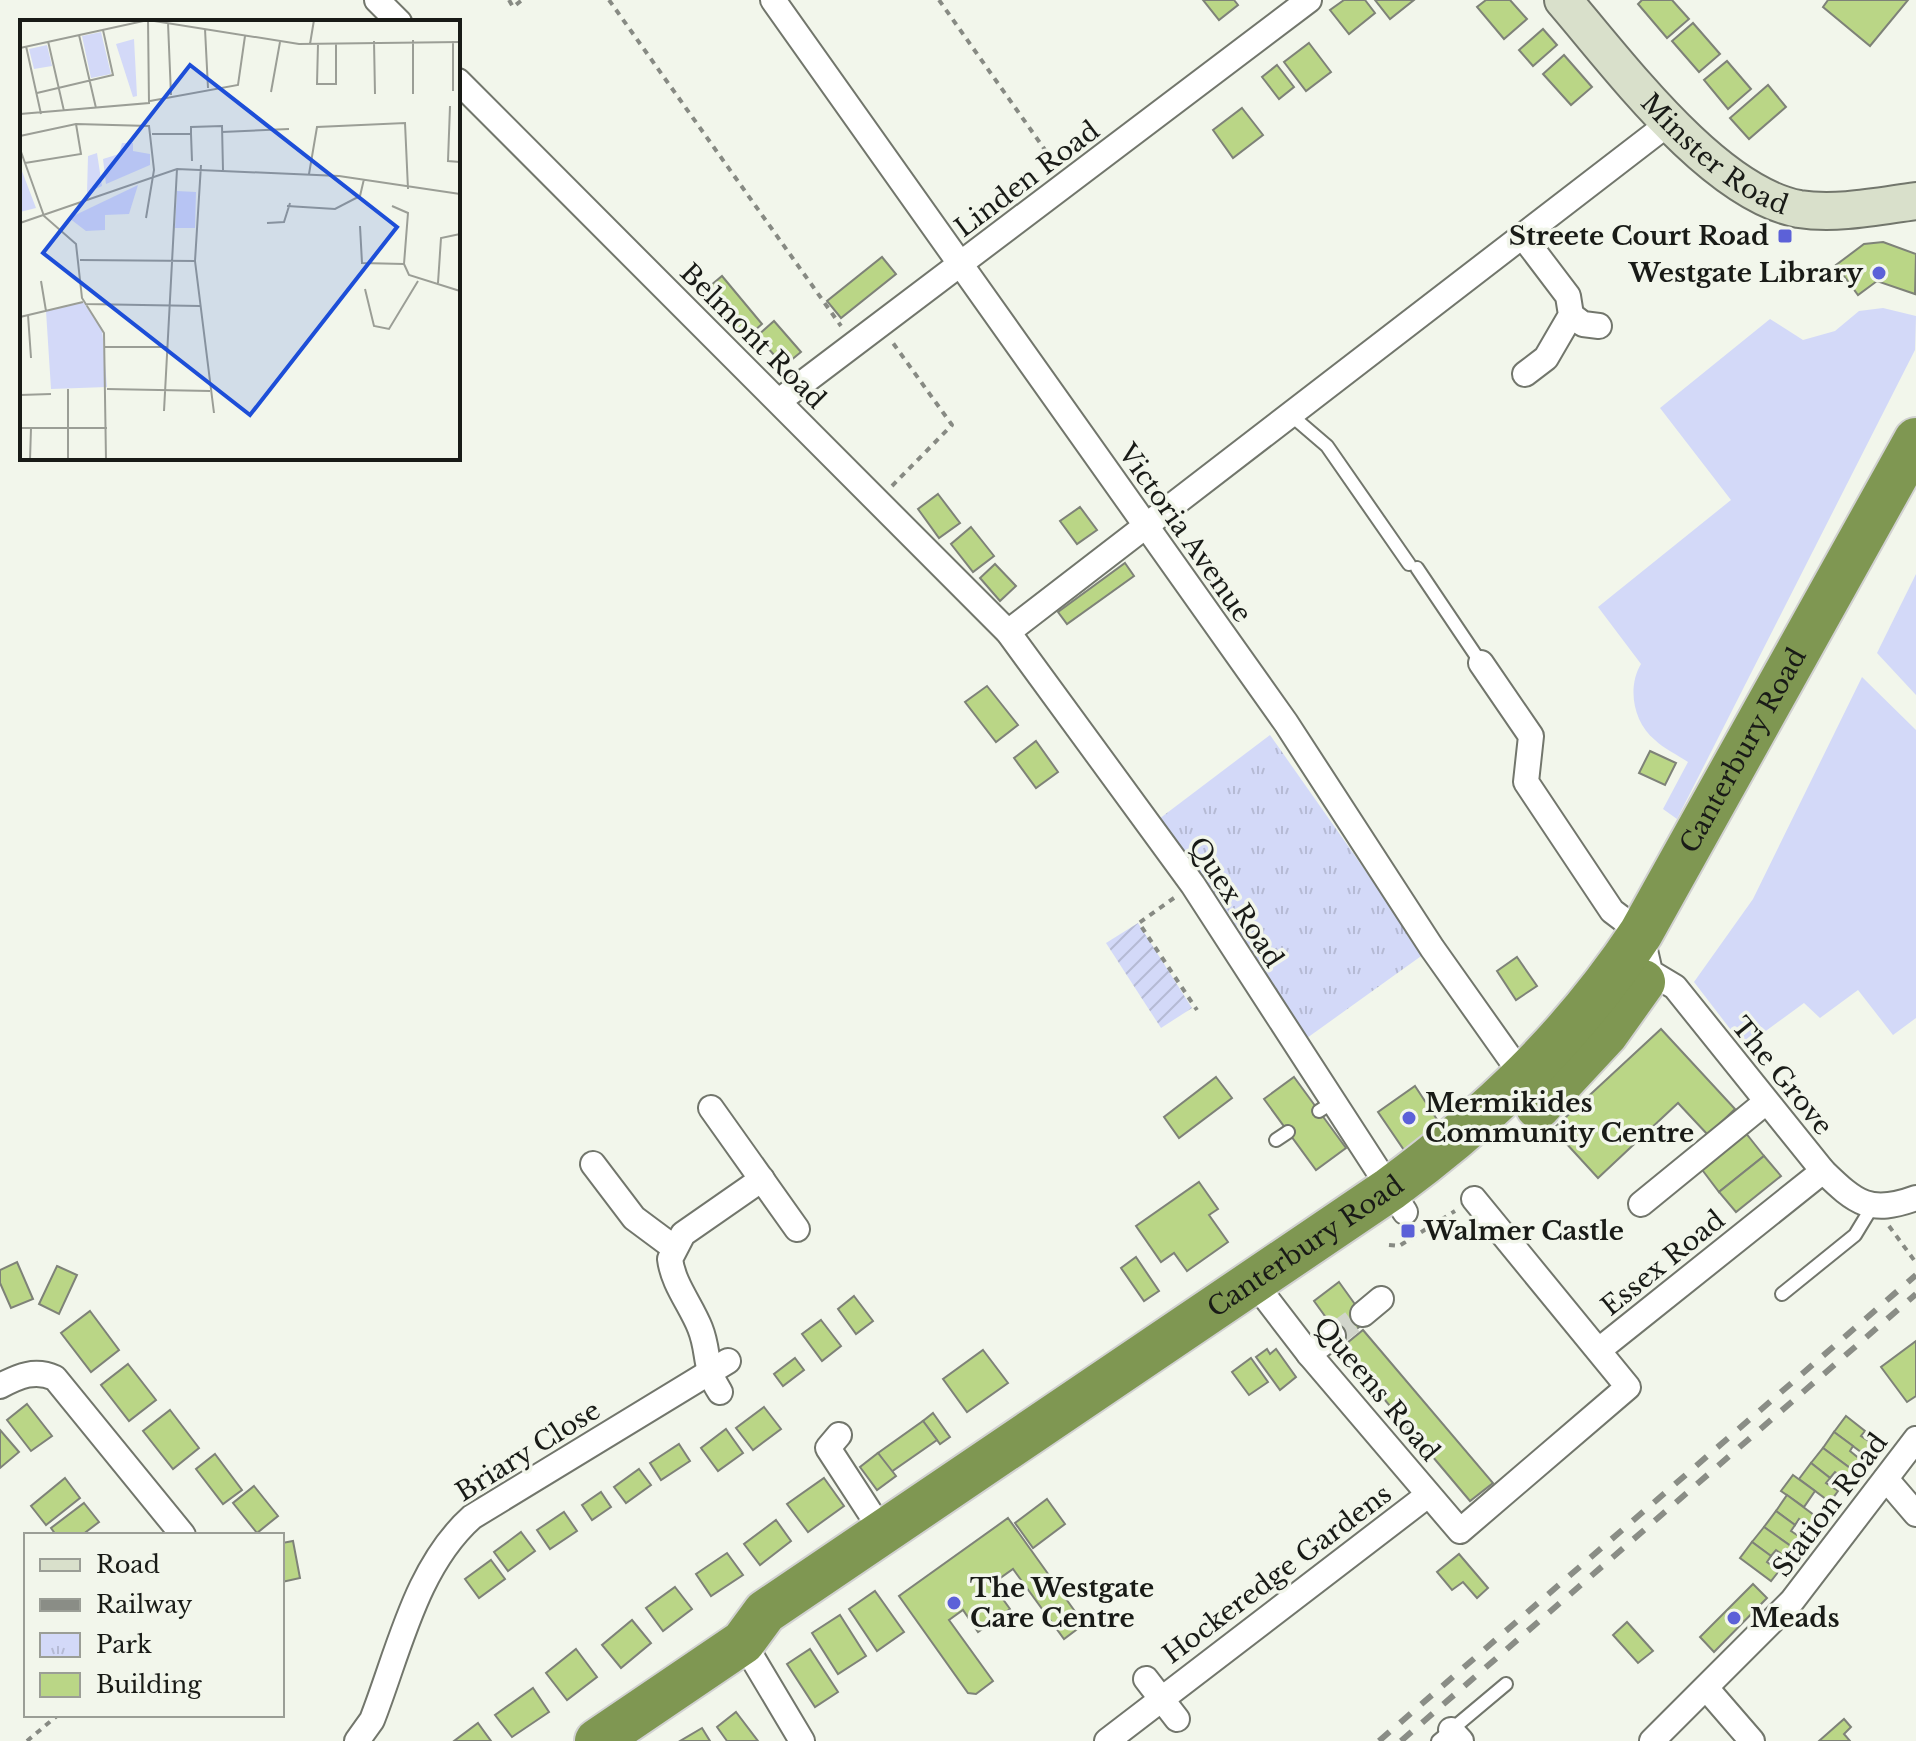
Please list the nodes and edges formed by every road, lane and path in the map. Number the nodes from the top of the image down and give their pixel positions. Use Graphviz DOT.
graph roads {
  1 [pos="377,0"];
  2 [pos="509,0"];
  3 [pos="522,0"];
  4 [pos="609,0"];
  5 [pos="939,0"];
  6 [pos="1309,0"];
  7 [pos="1563,0"];
  8 [pos="785,4"];
  9 [pos="397,20"];
  10 [pos="460,83"];
  11 [pos="1669,123"];
  12 [pos="1068,182"];
  13 [pos="1916,201"];
  14 [pos="1524,238"];
  15 [pos="960,265"];
  16 [pos="1571,315"];
  17 [pos="880,325"];
  18 [pos="1599,326"];
  19 [pos="854,345"];
  20 [pos="1525,374"];
  21 [pos="779,401"];
  22 [pos="1292,416"];
  23 [pos="1916,440"];
  24 [pos="1916,498"];
  25 [pos="878,501"];
  26 [pos="1145,525"];
  27 [pos="1008,632"];
  28 [pos="1481,663"];
  29 [pos="1193,885"];
  30 [pos="1646,952"];
  31 [pos="1197,1010"];
  32 [pos="1533,1091"];
  33 [pos="1766,1102"];
  34 [pos="711,1108"];
  35 [pos="1288,1132"];
  36 [pos="1276,1140"];
  37 [pos="593,1164"];
  38 [pos="1823,1171"];
  39 [pos="762,1179"];
  40 [pos="1916,1198"];
  41 [pos="1474,1199"];
  42 [pos="1641,1204"];
  43 [pos="1874,1207"];
  44 [pos="1395,1215"];
  45 [pos="797,1229"];
  46 [pos="673,1247"];
  47 [pos="1916,1258"];
  48 [pos="1262,1293"];
  49 [pos="1782,1294"];
  50 [pos="1333,1336"];
  51 [pos="1599,1350"];
  52 [pos="1309,1354"];
  53 [pos="0,1386"];
  54 [pos="839,1435"];
  55 [pos="1916,1439"];
  56 [pos="1886,1479"];
  57 [pos="1428,1495"];
  58 [pos="1916,1514"];
  59 [pos="882,1531"];
  60 [pos="1460,1531"];
  61 [pos="181,1533"];
  62 [pos="743,1642"];
  63 [pos="1506,1684"];
  64 [pos="1153,1689"];
  65 [pos="1707,1689"];
  66 [pos="56,1717"];
  67 [pos="1177,1719"];
  68 [pos="1450,1737"];
  69 [pos="27,1741"];
  70 [pos="357,1741"];
  71 [pos="597,1741"];
  72 [pos="802,1741"];
  73 [pos="1107,1741"];
  74 [pos="1652,1741"];
  75 [pos="1752,1741"];
  1 -- 9 [label="street"];
  2 -- 3 [label="path"];
  4 -- 19 [label="path"];
  5 -- 12 [label="path"];
  6 -- 12 [label="street, Linden Road"];
  7 -- 11 [label="street, Minster Road"];
  8 -- 15 [label="street, Victoria Avenue"];
  10 -- 21 [label="street, Belmont Road"];
  11 -- 13 [label="street, Minster Road"];
  11 -- 14 [label="street"];
  12 -- 15 [label="street, Linden Road"];
  14 -- 16 [label="street"];
  14 -- 22 [label="street"];
  15 -- 17 [label="street, Linden Road"];
  15 -- 26 [label="street, Victoria Avenue"];
  16 -- 18 [label="street"];
  16 -- 20 [label="street"];
  17 -- 19 [label="street, Linden Road"];
  17 -- 25 [label="path"];
  19 -- 21 [label="street, Linden Road"];
  21 -- 25 [label="street, Belmont Road"];
  22 -- 26 [label="street"];
  22 -- 28 [label="lane"];
  23 -- 30 [label="highway, Canterbury Road"];
  24 -- 30 [label="highway, Canterbury Road"];
  25 -- 27 [label="street, Belmont Road"];
  26 -- 27 [label="street"];
  26 -- 32 [label="street, Victoria Avenue"];
  27 -- 29 [label="street, Quex Road"];
  28 -- 30 [label="street, The Grove"];
  29 -- 31 [label="path"];
  29 -- 44 [label="street, Quex Road"];
  30 -- 32 [label="highway, Canterbury Road"];
  30 -- 33 [label="street, The Grove"];
  32 -- 44 [label="highway, Canterbury Road"];
  33 -- 38 [label="street, The Grove"];
  33 -- 42 [label="street"];
  34 -- 39 [label="street"];
  35 -- 36 [label="lane"];
  37 -- 46 [label="street"];
  38 -- 43 [label="street, The Grove"];
  38 -- 51 [label="street, Essex Road"];
  39 -- 45 [label="street"];
  39 -- 46 [label="street"];
  40 -- 43 [label="street"];
  41 -- 44 [label="path"];
  41 -- 51 [label="street"];
  43 -- 47 [label="path"];
  43 -- 49 [label="lane"];
  44 -- 48 [label="highway, Canterbury Road"];
  46 -- 70 [label="street, Briary Close"];
  48 -- 52 [label="street, Queens Road"];
  48 -- 59 [label="highway, Canterbury Road"];
  48 -- 62 [label="highway, Canterbury Road"];
  50 -- 52 [label="street"];
  51 -- 60 [label="street, Essex Road"];
  52 -- 57 [label="street, Queens Road"];
  53 -- 61 [label="street"];
  54 -- 59 [label="street"];
  55 -- 56 [label="street, Station Road"];
  56 -- 58 [label="street"];
  56 -- 65 [label="street, Station Road"];
  57 -- 60 [label="street, Queens Road"];
  57 -- 64 [label="street, Hockeredge Gardens"];
  59 -- 62 [label="highway, Canterbury Road"];
  62 -- 71 [label="highway, Canterbury Road"];
  62 -- 72 [label="street"];
  63 -- 68 [label="lane"];
  64 -- 67 [label="street, Hockeredge Gardens"];
  64 -- 73 [label="street, Hockeredge Gardens"];
  65 -- 74 [label="street, Station Road"];
  65 -- 75 [label="street"];
  66 -- 69 [label="path"];
}
